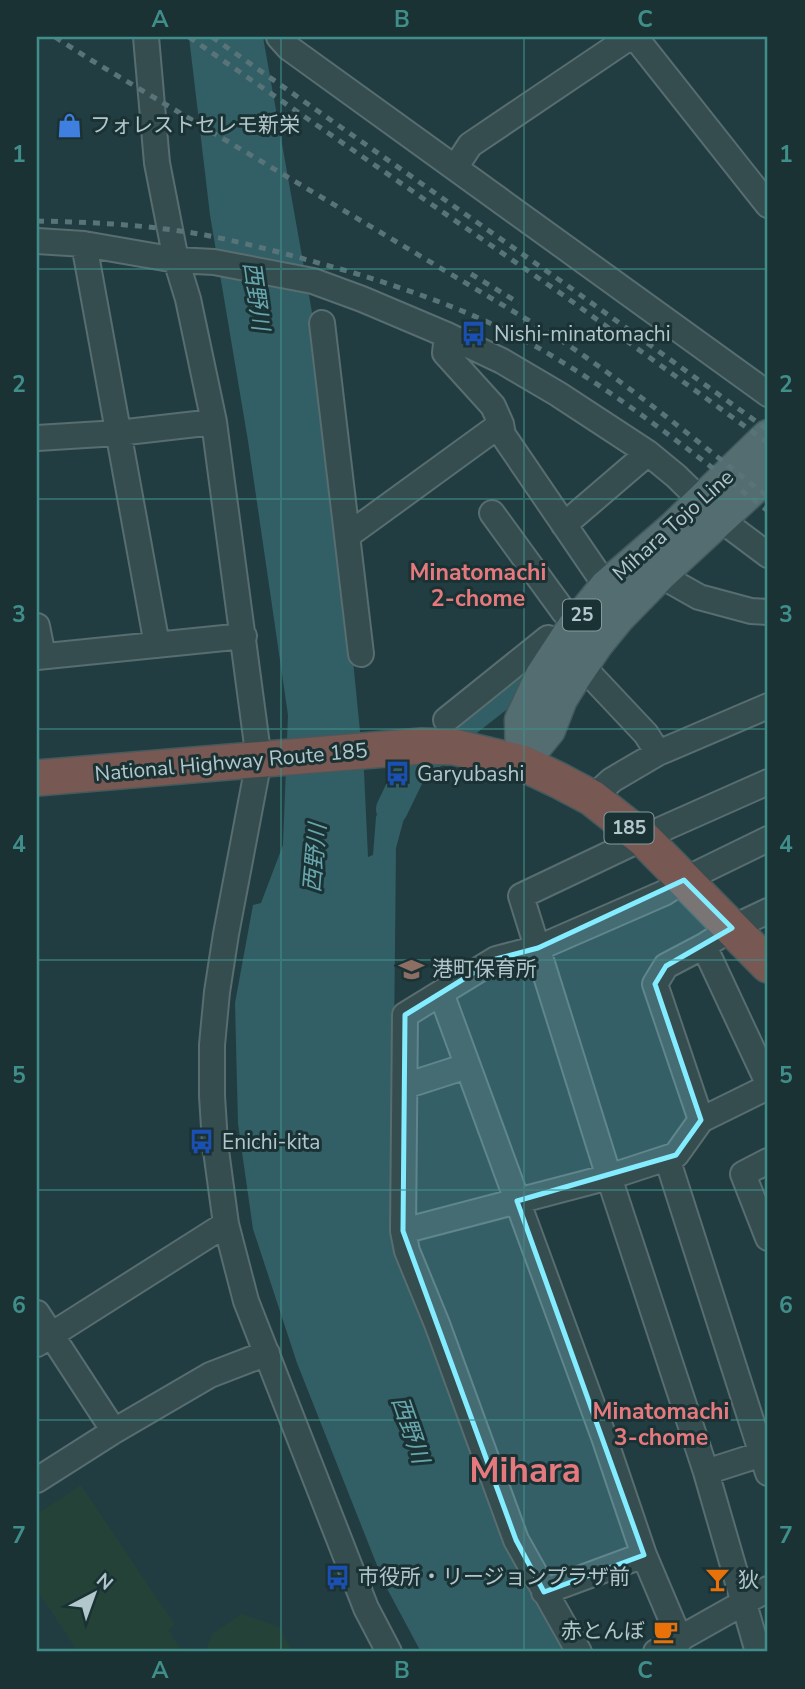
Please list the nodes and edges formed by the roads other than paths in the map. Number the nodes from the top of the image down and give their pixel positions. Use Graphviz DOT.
graph roads {
  1 [pos="146,37"];
  2 [pos="279,37"];
  3 [pos="632,37"];
  4 [pos="455,168"];
  5 [pos="768,205"];
  6 [pos="37,241"];
  7 [pos="84,244"];
  8 [pos="176,260"];
  9 [pos="322,323"];
  10 [pos="447,335"];
  11 [pos="768,394"];
  12 [pos="214,422"];
  13 [pos="501,424"];
  14 [pos="118,433"];
  15 [pos="768,436"];
  16 [pos="37,438"];
  17 [pos="648,453"];
  18 [pos="768,475"];
  19 [pos="711,510"];
  20 [pos="492,513"];
  21 [pos="564,525"];
  22 [pos="347,536"];
  23 [pos="768,555"];
  24 [pos="660,575"];
  25 [pos="606,586"];
  26 [pos="768,612"];
  27 [pos="37,626"];
  28 [pos="244,636"];
  29 [pos="157,645"];
  30 [pos="572,646"];
  31 [pos="361,654"];
  32 [pos="40,656"];
  33 [pos="768,708"];
  34 [pos="441,737"];
  35 [pos="658,753"];
  36 [pos="271,758"];
  37 [pos="522,763"];
  38 [pos="37,778"];
  39 [pos="768,782"];
  40 [pos="592,798"];
  41 [pos="644,839"];
  42 [pos="768,839"];
  43 [pos="684,880"];
  44 [pos="768,911"];
  45 [pos="718,937"];
  46 [pos="538,948"];
  47 [pos="768,965"];
  48 [pos="441,993"];
  49 [pos="467,1066"];
  50 [pos="768,1085"];
  51 [pos="405,1086"];
  52 [pos="701,1120"];
  53 [pos="667,1158"];
  54 [pos="768,1161"];
  55 [pos="609,1177"];
  56 [pos="517,1201"];
  57 [pos="226,1224"];
  58 [pos="403,1231"];
  59 [pos="768,1238"];
  60 [pos="37,1313"];
  61 [pos="44,1339"];
  62 [pos="267,1353"];
  63 [pos="114,1431"];
  64 [pos="765,1464"];
  65 [pos="706,1472"];
  66 [pos="37,1480"];
  67 [pos="644,1555"];
  68 [pos="768,1589"];
  69 [pos="544,1592"];
  70 [pos="744,1603"];
  71 [pos="680,1640"];
  72 [pos="389,1652"];
  73 [pos="579,1652"];
  74 [pos="656,1652"];
  75 [pos="758,1652"];
  1 -- 8 [label="street"];
  2 -- 4 [label="street"];
  3 -- 4 [label="street"];
  3 -- 5 [label="street"];
  4 -- 11 [label="street"];
  6 -- 7 [label="street"];
  7 -- 8 [label="street"];
  7 -- 14 [label="street"];
  8 -- 10 [label="street"];
  8 -- 12 [label="street"];
  9 -- 22 [label="street"];
  10 -- 13 [label="street"];
  10 -- 17 [label="street"];
  12 -- 14 [label="street"];
  12 -- 28 [label="street"];
  13 -- 21 [label="street"];
  13 -- 22 [label="street"];
  14 -- 16 [label="street"];
  14 -- 29 [label="street"];
  15 -- 19 [label="main road, Mihara Tojo Line / 25"];
  17 -- 19 [label="street"];
  17 -- 21 [label="street"];
  18 -- 19 [label="main road, Mihara Tojo Line / 25"];
  19 -- 23 [label="street"];
  19 -- 24 [label="main road, Mihara Tojo Line / 25"];
  19 -- 25 [label="main road, Mihara Tojo Line / 25"];
  20 -- 30 [label="street"];
  21 -- 25 [label="street"];
  22 -- 31 [label="street"];
  24 -- 26 [label="street"];
  24 -- 30 [label="main road, Mihara Tojo Line / 25"];
  25 -- 30 [label="main road, Mihara Tojo Line / 25"];
  27 -- 32 [label="street"];
  28 -- 29 [label="street"];
  28 -- 36 [label="street"];
  29 -- 32 [label="street"];
  30 -- 34 [label="street"];
  30 -- 35 [label="street"];
  30 -- 37 [label="main road, Mihara Tojo Line / 25"];
  33 -- 35 [label="street"];
  34 -- 36 [label="highway, National Highway Route 185 / 185"];
  34 -- 37 [label="highway, National Highway Route 185 / 185"];
  35 -- 40 [label="street"];
  36 -- 38 [label="highway, National Highway Route 185 / 185"];
  36 -- 57 [label="street"];
  37 -- 40 [label="highway, National Highway Route 185 / 185"];
  39 -- 41 [label="street"];
  40 -- 41 [label="highway, National Highway Route 185 / 185"];
  41 -- 43 [label="highway, National Highway Route 185 / 185"];
  41 -- 46 [label="street"];
  42 -- 43 [label="street"];
  43 -- 45 [label="highway, National Highway Route 185 / 185"];
  43 -- 46 [label="street"];
  44 -- 45 [label="street"];
  45 -- 47 [label="highway, National Highway Route 185 / 185"];
  45 -- 50 [label="street"];
  45 -- 52 [label="street"];
  46 -- 48 [label="street"];
  46 -- 55 [label="street"];
  48 -- 49 [label="street"];
  48 -- 51 [label="street"];
  49 -- 51 [label="street"];
  49 -- 56 [label="street"];
  50 -- 52 [label="street"];
  51 -- 58 [label="street"];
  52 -- 53 [label="street"];
  53 -- 55 [label="street"];
  53 -- 64 [label="street"];
  54 -- 59 [label="street"];
  55 -- 56 [label="street"];
  55 -- 65 [label="street"];
  56 -- 58 [label="street"];
  56 -- 67 [label="street"];
  57 -- 61 [label="street"];
  57 -- 62 [label="street"];
  58 -- 69 [label="street"];
  60 -- 61 [label="street"];
  61 -- 63 [label="street"];
  62 -- 63 [label="street"];
  62 -- 72 [label="street"];
  63 -- 66 [label="street"];
  64 -- 65 [label="street"];
  65 -- 70 [label="street"];
  67 -- 69 [label="street"];
  67 -- 71 [label="street"];
  68 -- 70 [label="street"];
  69 -- 73 [label="street"];
  70 -- 71 [label="street"];
  70 -- 75 [label="street"];
  71 -- 74 [label="street"];
}
